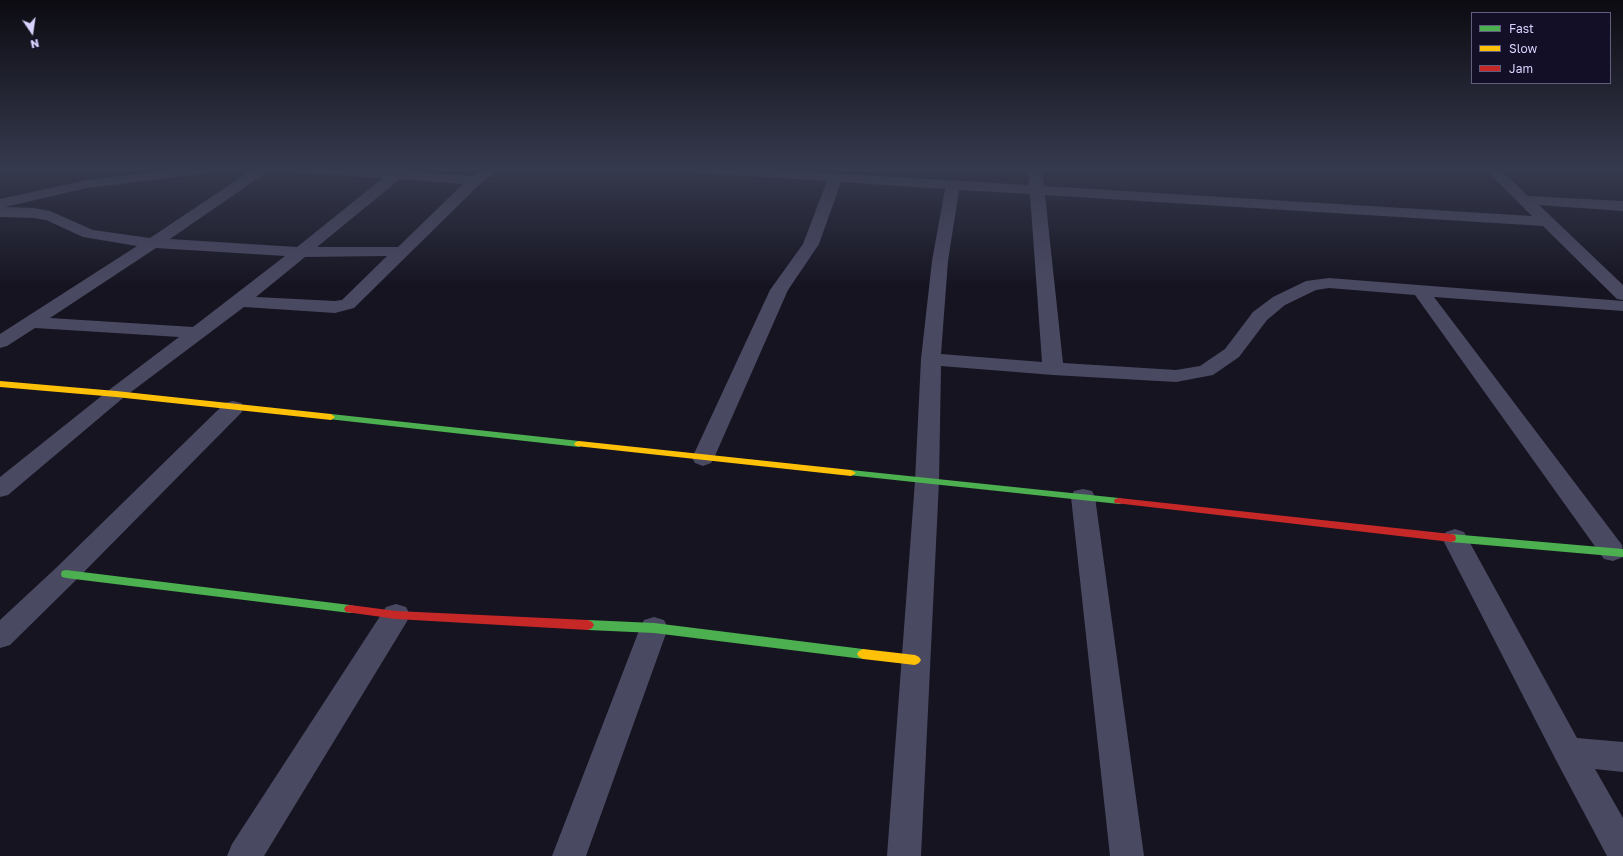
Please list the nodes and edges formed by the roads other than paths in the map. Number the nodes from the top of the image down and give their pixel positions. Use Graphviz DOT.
graph roads {
  1 [pos="203,209"];
  2 [pos="353,209"];
  3 [pos="446,209"];
  4 [pos="824,209"];
  5 [pos="949,209"];
  6 [pos="1040,209"];
  7 [pos="1333,209"];
  8 [pos="1534,209"];
  9 [pos="0,212"];
  10 [pos="1547,222"];
  11 [pos="153,243"];
  12 [pos="299,252"];
  13 [pos="402,252"];
  14 [pos="1420,290"];
  15 [pos="1623,295"];
  16 [pos="240,301"];
  17 [pos="1623,306"];
  18 [pos="30,322"];
  19 [pos="198,333"];
  20 [pos="0,342"];
  21 [pos="931,359"];
  22 [pos="1053,369"];
  23 [pos="0,384"];
  24 [pos="116,394"];
  25 [pos="233,408"];
  26 [pos="702,458"];
  27 [pos="927,481"];
  28 [pos="0,490"];
  29 [pos="1083,497"];
  30 [pos="1455,538"];
  31 [pos="1618,552"];
  32 [pos="66,574"];
  33 [pos="396,615"];
  34 [pos="654,628"];
  35 [pos="0,637"];
  36 [pos="915,660"];
  37 [pos="1568,752"];
  38 [pos="1623,757"];
  39 [pos="1623,851"];
  40 [pos="244,856"];
  41 [pos="569,856"];
  42 [pos="904,856"];
  43 [pos="1127,856"];
  1 -- 11 [label="street"];
  2 -- 12 [label="street"];
  3 -- 13 [label="street"];
  4 -- 26 [label="street"];
  5 -- 21 [label="street"];
  6 -- 22 [label="street"];
  7 -- 10 [label="street"];
  8 -- 10 [label="street"];
  9 -- 11 [label="street"];
  10 -- 15 [label="street"];
  11 -- 12 [label="street"];
  11 -- 18 [label="street"];
  12 -- 13 [label="street"];
  12 -- 16 [label="street"];
  13 -- 16 [label="street"];
  14 -- 17 [label="street"];
  14 -- 22 [label="street"];
  14 -- 31 [label="street"];
  16 -- 19 [label="street"];
  18 -- 19 [label="street"];
  18 -- 20 [label="street"];
  19 -- 24 [label="street"];
  21 -- 22 [label="street"];
  21 -- 27 [label="street"];
  23 -- 24 [label="street"];
  24 -- 25 [label="street"];
  24 -- 28 [label="street"];
  25 -- 26 [label="street"];
  25 -- 32 [label="street"];
  26 -- 27 [label="street"];
  27 -- 29 [label="street"];
  27 -- 36 [label="street"];
  29 -- 30 [label="street"];
  29 -- 43 [label="street"];
  30 -- 31 [label="street"];
  30 -- 37 [label="street"];
  32 -- 33 [label="street"];
  32 -- 35 [label="street"];
  33 -- 34 [label="street"];
  33 -- 40 [label="street"];
  34 -- 36 [label="street"];
  34 -- 41 [label="street"];
  36 -- 42 [label="street"];
  37 -- 38 [label="street"];
  37 -- 39 [label="street"];
}
